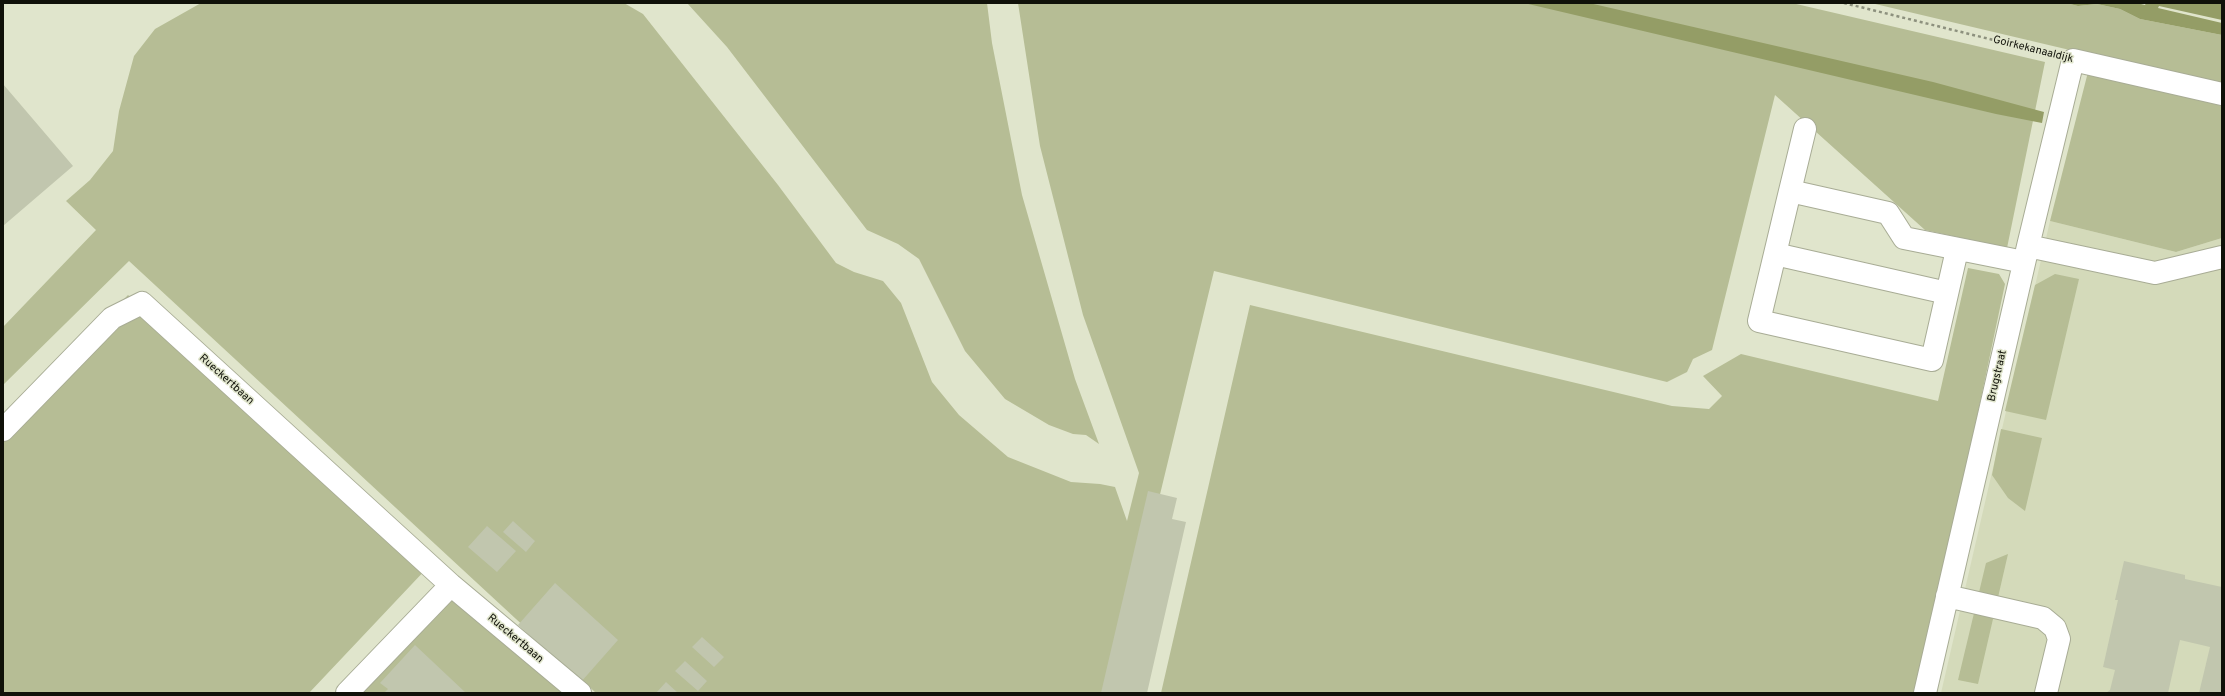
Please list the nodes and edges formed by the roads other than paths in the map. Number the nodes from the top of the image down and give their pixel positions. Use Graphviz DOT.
graph roads {
  1 [pos="2073,60"];
  2 [pos="2222,94"];
  3 [pos="1805,129"];
  4 [pos="1790,191"];
  5 [pos="1957,250"];
  6 [pos="1775,254"];
  7 [pos="2026,254"];
  8 [pos="2222,257"];
  9 [pos="1946,293"];
  10 [pos="3,430"];
  11 [pos="451,585"];
  12 [pos="1947,596"];
  13 [pos="347,693"];
  14 [pos="580,693"];
  15 [pos="1925,693"];
  16 [pos="2046,693"];
  1 -- 2 [label="street, Goirkekanaaldijk"];
  1 -- 7 [label="street, Brugstraat"];
  3 -- 4 [label="street"];
  4 -- 5 [label="street"];
  4 -- 6 [label="street"];
  5 -- 7 [label="street"];
  5 -- 9 [label="street"];
  6 -- 9 [label="street"];
  6 -- 9 [label="street"];
  7 -- 8 [label="street"];
  7 -- 12 [label="street, Brugstraat"];
  10 -- 11 [label="street, Rueckertbaan"];
  11 -- 13 [label="street"];
  11 -- 14 [label="street, Rueckertbaan"];
  12 -- 15 [label="street, Brugstraat"];
  12 -- 16 [label="street"];
}
